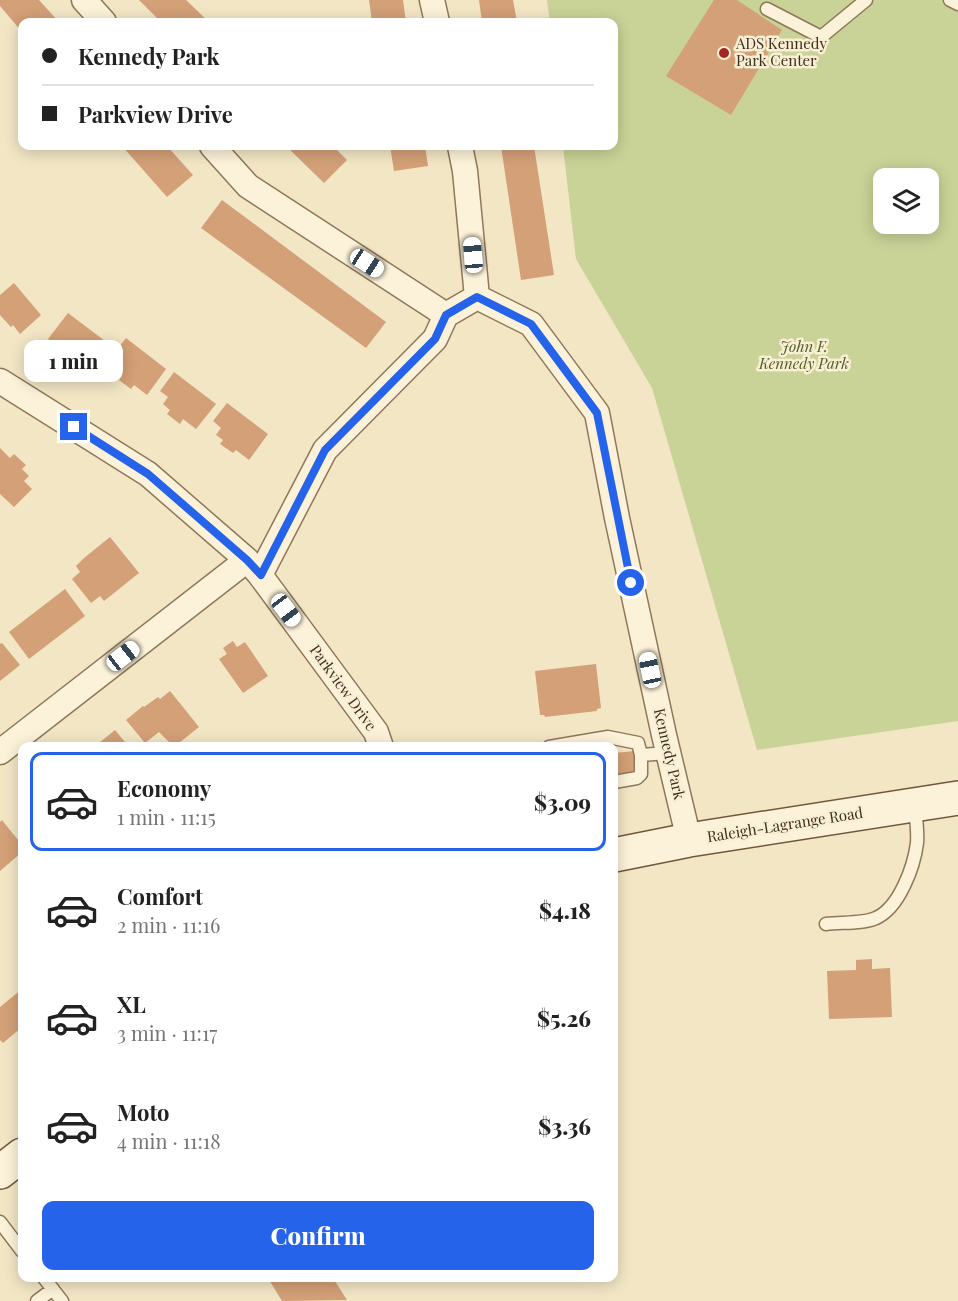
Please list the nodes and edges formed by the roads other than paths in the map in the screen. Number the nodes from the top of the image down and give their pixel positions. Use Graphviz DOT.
graph roads {
  1 [pos="84,0"];
  2 [pos="432,0"];
  3 [pos="866,0"];
  4 [pos="950,0"];
  5 [pos="958,4"];
  6 [pos="767,9"];
  7 [pos="100,18"];
  8 [pos="436,18"];
  9 [pos="216,150"];
  10 [pos="461,150"];
  11 [pos="477,297"];
  12 [pos="446,315"];
  13 [pos="0,381"];
  14 [pos="254,568"];
  15 [pos="379,742"];
  16 [pos="618,742"];
  17 [pos="0,752"];
  18 [pos="668,753"];
  19 [pos="641,755"];
  20 [pos="618,781"];
  21 [pos="958,798"];
  22 [pos="915,805"];
  23 [pos="689,840"];
  24 [pos="618,854"];
  25 [pos="826,924"];
  26 [pos="18,1158"];
  27 [pos="0,1172"];
  28 [pos="0,1222"];
  29 [pos="18,1246"];
  30 [pos="47,1282"];
  31 [pos="53,1289"];
  32 [pos="37,1301"];
  33 [pos="62,1301"];
  1 -- 7 [label="street"];
  2 -- 8 [label="street"];
  3 -- 6 [label="lane"];
  4 -- 5 [label="lane"];
  9 -- 12 [label="street"];
  10 -- 11 [label="street"];
  11 -- 12 [label="street"];
  11 -- 18 [label="street, Kennedy Park"];
  12 -- 14 [label="street"];
  13 -- 14 [label="street, Parkview Drive"];
  14 -- 15 [label="street, Parkview Drive"];
  14 -- 17 [label="street"];
  16 -- 19 [label="lane"];
  18 -- 19 [label="lane"];
  18 -- 23 [label="street, Kennedy Park"];
  19 -- 20 [label="lane"];
  21 -- 22 [label="main road, Raleigh-Lagrange Road"];
  22 -- 23 [label="main road, Raleigh-Lagrange Road"];
  22 -- 25 [label="lane"];
  23 -- 24 [label="main road, Raleigh-Lagrange Road"];
  26 -- 27 [label="main road"];
  28 -- 29 [label="lane"];
  30 -- 31 [label="lane"];
  31 -- 32 [label="lane"];
  31 -- 33 [label="lane"];
}
